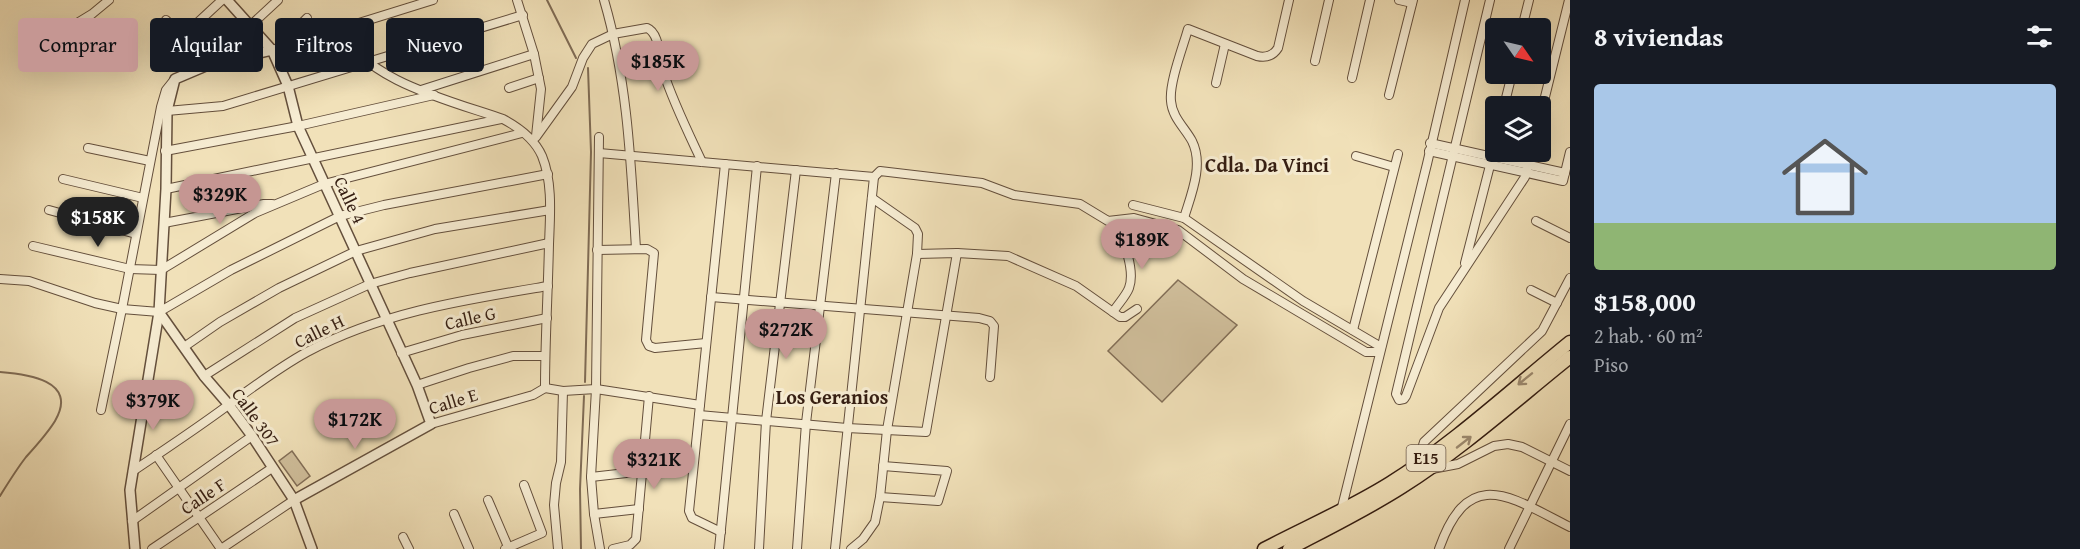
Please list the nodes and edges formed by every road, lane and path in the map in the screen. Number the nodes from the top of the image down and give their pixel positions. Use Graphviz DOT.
graph roads {
  1 [pos="110,0"];
  2 [pos="222,0"];
  3 [pos="227,0"];
  4 [pos="278,0"];
  5 [pos="517,0"];
  6 [pos="605,0"];
  7 [pos="1289,0"];
  8 [pos="1329,0"];
  9 [pos="1370,0"];
  10 [pos="1399,0"];
  11 [pos="1465,0"];
  12 [pos="1490,0"];
  13 [pos="1529,0"];
  14 [pos="1569,0"];
  15 [pos="428,1"];
  16 [pos="1412,2"];
  17 [pos="523,15"];
  18 [pos="85,18"];
  19 [pos="203,18"];
  20 [pos="243,18"];
  21 [pos="259,18"];
  22 [pos="374,18"];
  23 [pos="1524,18"];
  24 [pos="613,34"];
  25 [pos="263,40"];
  26 [pos="1225,44"];
  27 [pos="275,49"];
  28 [pos="272,50"];
  29 [pos="263,52"];
  30 [pos="534,54"];
  31 [pos="374,60"];
  32 [pos="1315,61"];
  33 [pos="374,66"];
  34 [pos="621,70"];
  35 [pos="663,71"];
  36 [pos="193,72"];
  37 [pos="335,72"];
  38 [pos="539,78"];
  39 [pos="1352,78"];
  40 [pos="175,79"];
  41 [pos="1216,83"];
  42 [pos="288,86"];
  43 [pos="509,88"];
  44 [pos="421,90"];
  45 [pos="434,95"];
  46 [pos="1389,95"];
  47 [pos="1545,96"];
  48 [pos="167,111"];
  49 [pos="502,119"];
  50 [pos="298,126"];
  51 [pos="522,133"];
  52 [pos="599,136"];
  53 [pos="535,140"];
  54 [pos="1430,147"];
  55 [pos="88,148"];
  56 [pos="165,151"];
  57 [pos="1454,152"];
  58 [pos="1570,152"];
  59 [pos="599,153"];
  60 [pos="1398,154"];
  61 [pos="631,156"];
  62 [pos="1356,156"];
  63 [pos="312,158"];
  64 [pos="150,160"];
  65 [pos="1485,160"];
  66 [pos="702,162"];
  67 [pos="1491,162"];
  68 [pos="1496,162"];
  69 [pos="1530,162"];
  70 [pos="725,164"];
  71 [pos="757,166"];
  72 [pos="1394,167"];
  73 [pos="1528,169"];
  74 [pos="796,170"];
  75 [pos="836,173"];
  76 [pos="548,174"];
  77 [pos="874,177"];
  78 [pos="63,179"];
  79 [pos="324,184"];
  80 [pos="166,189"];
  81 [pos="143,198"];
  82 [pos="872,198"];
  83 [pos="275,205"];
  84 [pos="1133,205"];
  85 [pos="49,210"];
  86 [pos="550,210"];
  87 [pos="340,216"];
  88 [pos="1184,218"];
  89 [pos="1115,221"];
  90 [pos="1536,221"];
  91 [pos="164,224"];
  92 [pos="136,234"];
  93 [pos="1570,238"];
  94 [pos="549,243"];
  95 [pos="33,246"];
  96 [pos="636,249"];
  97 [pos="597,250"];
  98 [pos="356,251"];
  99 [pos="957,253"];
  100 [pos="917,254"];
  101 [pos="130,269"];
  102 [pos="1464,269"];
  103 [pos="161,270"];
  104 [pos="1570,278"];
  105 [pos="0,279"];
  106 [pos="370,284"];
  107 [pos="548,286"];
  108 [pos="1531,290"];
  109 [pos="711,297"];
  110 [pos="744,300"];
  111 [pos="779,303"];
  112 [pos="1557,303"];
  113 [pos="820,306"];
  114 [pos="122,309"];
  115 [pos="860,309"];
  116 [pos="1137,309"];
  117 [pos="159,312"];
  118 [pos="907,312"];
  119 [pos="1113,312"];
  120 [pos="947,315"];
  121 [pos="548,318"];
  122 [pos="386,319"];
  123 [pos="1353,330"];
  124 [pos="1570,342"];
  125 [pos="706,343"];
  126 [pos="184,347"];
  127 [pos="1380,349"];
  128 [pos="401,353"];
  129 [pos="545,356"];
  130 [pos="1570,357"];
  131 [pos="204,376"];
  132 [pos="990,377"];
  133 [pos="417,385"];
  134 [pos="545,388"];
  135 [pos="596,389"];
  136 [pos="563,391"];
  137 [pos="649,396"];
  138 [pos="229,405"];
  139 [pos="700,405"];
  140 [pos="101,410"];
  141 [pos="699,415"];
  142 [pos="732,418"];
  143 [pos="766,421"];
  144 [pos="806,423"];
  145 [pos="430,424"];
  146 [pos="1570,424"];
  147 [pos="847,428"];
  148 [pos="886,430"];
  149 [pos="252,436"];
  150 [pos="156,455"];
  151 [pos="1551,461"];
  152 [pos="883,466"];
  153 [pos="1424,466"];
  154 [pos="272,468"];
  155 [pos="133,471"];
  156 [pos="644,471"];
  157 [pos="1570,471"];
  158 [pos="591,477"];
  159 [pos="524,485"];
  160 [pos="179,488"];
  161 [pos="880,497"];
  162 [pos="294,500"];
  163 [pos="488,500"];
  164 [pos="1529,506"];
  165 [pos="639,509"];
  166 [pos="1341,510"];
  167 [pos="454,514"];
  168 [pos="594,514"];
  169 [pos="198,517"];
  170 [pos="132,521"];
  171 [pos="1337,524"];
  172 [pos="1570,527"];
  173 [pos="721,532"];
  174 [pos="403,537"];
  175 [pos="1272,547"];
  176 [pos="508,548"];
  177 [pos="135,549"];
  178 [pos="152,549"];
  179 [pos="221,549"];
  180 [pos="312,549"];
  181 [pos="409,549"];
  182 [pos="469,549"];
  183 [pos="558,549"];
  184 [pos="600,549"];
  185 [pos="613,549"];
  186 [pos="719,549"];
  187 [pos="759,549"];
  188 [pos="797,549"];
  189 [pos="835,549"];
  190 [pos="851,549"];
  191 [pos="1289,549"];
  192 [pos="1439,549"];
  193 [pos="1509,549"];
  1 -- 18 [label="street"];
  2 -- 19 [label="street"];
  3 -- 20 [label="street, Calle 4"];
  4 -- 21 [label="street"];
  5 -- 17 [label="street"];
  6 -- 24 [label="street"];
  7 -- 26 [label="street"];
  8 -- 32 [label="street"];
  9 -- 39 [label="street"];
  10 -- 16 [label="street"];
  11 -- 54 [label="street"];
  12 -- 57 [label="street"];
  13 -- 23 [label="street"];
  14 -- 47 [label="street"];
  15 -- 22 [label="street"];
  16 -- 46 [label="street"];
  17 -- 30 [label="street"];
  17 -- 31 [label="street"];
  24 -- 34 [label="street"];
  24 -- 35 [label="street"];
  24 -- 53 [label="street"];
  25 -- 28 [label="street, Calle 4"];
  26 -- 41 [label="street"];
  26 -- 88 [label="street"];
  27 -- 28 [label="street"];
  28 -- 29 [label="street"];
  28 -- 42 [label="street, Calle 4"];
  30 -- 38 [label="street"];
  30 -- 44 [label="street"];
  33 -- 44 [label="street"];
  34 -- 35 [label="street"];
  34 -- 61 [label="street"];
  35 -- 66 [label="street"];
  36 -- 40 [label="street"];
  37 -- 42 [label="street"];
  38 -- 43 [label="street"];
  38 -- 53 [label="street"];
  40 -- 48 [label="street"];
  40 -- 64 [label="street"];
  42 -- 48 [label="street"];
  42 -- 50 [label="street, Calle 4"];
  44 -- 45 [label="street"];
  45 -- 49 [label="street"];
  45 -- 50 [label="street"];
  48 -- 56 [label="street"];
  49 -- 51 [label="street"];
  49 -- 63 [label="street"];
  50 -- 56 [label="street"];
  50 -- 63 [label="street, Calle 4"];
  51 -- 53 [label="street"];
  51 -- 79 [label="street"];
  52 -- 59 [label="street"];
  53 -- 76 [label="street"];
  54 -- 57 [label="street"];
  54 -- 127 [label="street"];
  55 -- 64 [label="street"];
  56 -- 80 [label="street"];
  57 -- 65 [label="street"];
  57 -- 102 [label="street"];
  58 -- 73 [label="street"];
  59 -- 61 [label="street"];
  59 -- 97 [label="street"];
  60 -- 72 [label="street"];
  61 -- 66 [label="street"];
  61 -- 96 [label="street"];
  62 -- 72 [label="street"];
  63 -- 79 [label="street, Calle 4"];
  63 -- 80 [label="street"];
  64 -- 81 [label="street"];
  66 -- 70 [label="street"];
  67 -- 102 [label="street"];
  68 -- 73 [label="street"];
  69 -- 73 [label="street"];
  70 -- 71 [label="street"];
  70 -- 109 [label="street"];
  71 -- 74 [label="street"];
  71 -- 110 [label="street"];
  72 -- 123 [label="street"];
  73 -- 102 [label="street"];
  74 -- 75 [label="street"];
  74 -- 111 [label="street"];
  75 -- 77 [label="street"];
  75 -- 113 [label="street"];
  76 -- 86 [label="street"];
  76 -- 87 [label="street"];
  77 -- 82 [label="street"];
  77 -- 89 [label="street"];
  78 -- 81 [label="street"];
  79 -- 83 [label="street"];
  79 -- 87 [label="street, Calle 4"];
  80 -- 91 [label="street"];
  81 -- 92 [label="street"];
  82 -- 100 [label="street"];
  82 -- 115 [label="street"];
  83 -- 91 [label="street"];
  83 -- 103 [label="street"];
  84 -- 88 [label="street"];
  85 -- 92 [label="street"];
  86 -- 94 [label="street"];
  86 -- 98 [label="street"];
  87 -- 98 [label="street, Calle 4"];
  87 -- 117 [label="street"];
  88 -- 123 [label="street"];
  89 -- 119 [label="street"];
  89 -- 127 [label="street"];
  90 -- 93 [label="street"];
  91 -- 103 [label="street"];
  92 -- 101 [label="street"];
  94 -- 106 [label="street"];
  94 -- 107 [label="street"];
  95 -- 101 [label="street"];
  96 -- 97 [label="street"];
  96 -- 125 [label="street"];
  97 -- 135 [label="street"];
  98 -- 106 [label="street, Calle 4"];
  98 -- 126 [label="street"];
  99 -- 100 [label="street"];
  99 -- 119 [label="street"];
  99 -- 120 [label="street"];
  100 -- 118 [label="street"];
  101 -- 103 [label="street"];
  101 -- 114 [label="street"];
  103 -- 117 [label="street"];
  104 -- 112 [label="street"];
  105 -- 114 [label="street"];
  106 -- 122 [label="street, Calle 4"];
  106 -- 131 [label="street"];
  107 -- 121 [label="street"];
  107 -- 122 [label="street, Calle H"];
  108 -- 112 [label="street"];
  109 -- 110 [label="street"];
  109 -- 125 [label="street"];
  110 -- 111 [label="street"];
  110 -- 142 [label="street"];
  111 -- 113 [label="street"];
  111 -- 143 [label="street"];
  112 -- 153 [label="street"];
  113 -- 115 [label="street"];
  113 -- 144 [label="street"];
  114 -- 117 [label="street"];
  114 -- 140 [label="street"];
  115 -- 118 [label="street"];
  115 -- 147 [label="street"];
  116 -- 119 [label="street"];
  117 -- 126 [label="street, Calle 307"];
  117 -- 155 [label="street"];
  118 -- 120 [label="street"];
  118 -- 148 [label="street"];
  120 -- 132 [label="street"];
  120 -- 148 [label="street"];
  121 -- 128 [label="street, Calle G"];
  121 -- 129 [label="street"];
  122 -- 128 [label="street, Calle 4"];
  122 -- 138 [label="street, Calle H"];
  123 -- 127 [label="street"];
  124 -- 153 [label="highway, E15, one-way"];
  125 -- 139 [label="street"];
  126 -- 131 [label="street, Calle 307"];
  127 -- 166 [label="street"];
  128 -- 133 [label="street, Calle 4"];
  129 -- 133 [label="street"];
  129 -- 134 [label="street"];
  153 -- 130 [label="highway, E15, one-way"];
  131 -- 138 [label="street, Calle 307"];
  133 -- 145 [label="street, Calle 4"];
  134 -- 136 [label="street"];
  134 -- 145 [label="street, Calle E"];
  135 -- 136 [label="street"];
  135 -- 137 [label="street"];
  135 -- 158 [label="street"];
  136 -- 183 [label="street"];
  137 -- 139 [label="street"];
  137 -- 156 [label="street"];
  138 -- 149 [label="street, Calle 307"];
  138 -- 150 [label="street, Calle H"];
  139 -- 141 [label="street"];
  141 -- 142 [label="street"];
  141 -- 173 [label="street"];
  142 -- 143 [label="street"];
  142 -- 173 [label="street"];
  143 -- 144 [label="street"];
  143 -- 187 [label="street"];
  144 -- 147 [label="street"];
  144 -- 188 [label="street"];
  145 -- 162 [label="street, Calle E"];
  146 -- 151 [label="street"];
  147 -- 148 [label="street"];
  147 -- 189 [label="street"];
  148 -- 152 [label="street"];
  149 -- 154 [label="street, Calle 307"];
  149 -- 160 [label="street"];
  150 -- 155 [label="street, Calle H"];
  150 -- 160 [label="street"];
  151 -- 153 [label="street"];
  151 -- 157 [label="street"];
  151 -- 164 [label="street"];
  152 -- 161 [label="street"];
  152 -- 161 [label="street"];
  153 -- 166 [label="highway, E15"];
  153 -- 171 [label="highway, E15"];
  154 -- 162 [label="street, Calle 307"];
  154 -- 169 [label="street, Calle F"];
  155 -- 170 [label="street"];
  156 -- 158 [label="street"];
  156 -- 165 [label="street"];
  158 -- 168 [label="street"];
  159 -- 176 [label="street"];
  160 -- 169 [label="street"];
  160 -- 170 [label="street"];
  161 -- 190 [label="street"];
  162 -- 179 [label="street, Calle E"];
  162 -- 180 [label="street, Calle 307"];
  163 -- 176 [label="street"];
  164 -- 172 [label="street"];
  164 -- 192 [label="street"];
  164 -- 193 [label="street"];
  165 -- 168 [label="street"];
  165 -- 185 [label="street"];
  166 -- 171 [label="street"];
  166 -- 175 [label="highway, E15"];
  167 -- 182 [label="street"];
  168 -- 184 [label="street"];
  169 -- 178 [label="street, Calle F"];
  169 -- 179 [label="street"];
  170 -- 177 [label="street"];
  171 -- 191 [label="highway, E15"];
  173 -- 186 [label="street"];
  174 -- 181 [label="street"];
}
